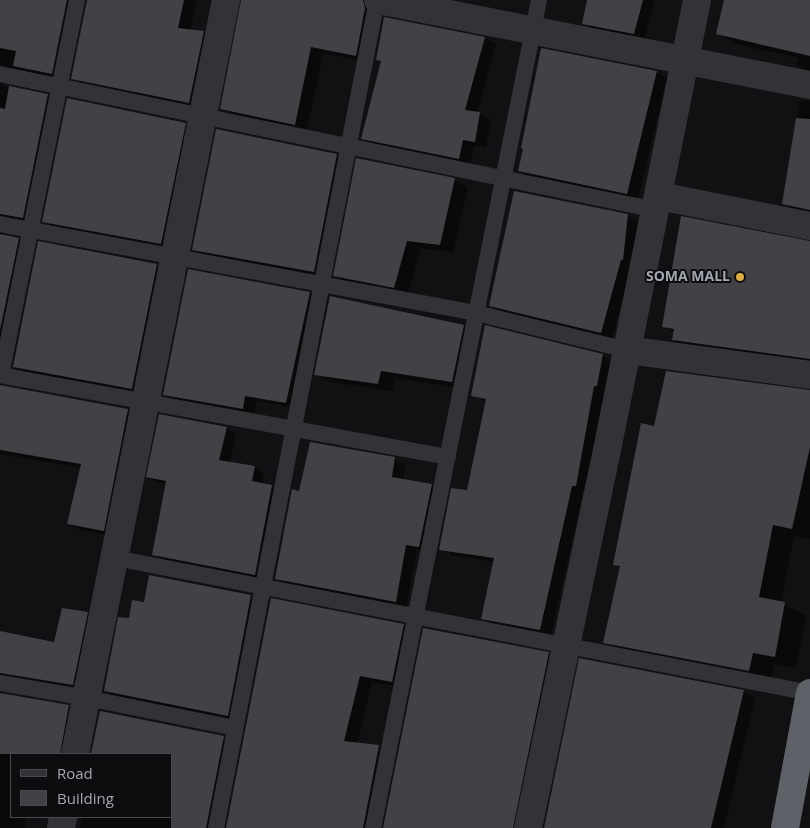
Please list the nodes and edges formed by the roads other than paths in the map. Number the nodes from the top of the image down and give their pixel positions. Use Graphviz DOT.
graph roads {
  1 [pos="77,0"];
  2 [pos="226,0"];
  3 [pos="378,0"];
  4 [pos="539,0"];
  5 [pos="697,0"];
  6 [pos="533,30"];
  7 [pos="686,60"];
  8 [pos="0,74"];
  9 [pos="810,85"];
  10 [pos="60,87"];
  11 [pos="203,116"];
  12 [pos="350,147"];
  13 [pos="503,178"];
  14 [pos="657,203"];
  15 [pos="0,224"];
  16 [pos="810,226"];
  17 [pos="31,229"];
  18 [pos="175,257"];
  19 [pos="322,284"];
  20 [pos="476,314"];
  21 [pos="627,350"];
  22 [pos="0,375"];
  23 [pos="810,375"];
  24 [pos="146,402"];
  25 [pos="294,429"];
  26 [pos="448,457"];
  27 [pos="115,558"];
  28 [pos="263,587"];
  29 [pos="416,617"];
  30 [pos="565,646"];
  31 [pos="0,683"];
  32 [pos="810,693"];
  33 [pos="87,698"];
  34 [pos="235,728"];
  35 [pos="76,753"];
  36 [pos="216,828"];
  37 [pos="374,828"];
  38 [pos="528,828"];
  39 [pos="785,828"];
  1 -- 10 [label="lane"];
  2 -- 11 [label="street"];
  3 -- 6 [label="street"];
  3 -- 12 [label="lane"];
  4 -- 6 [label="lane"];
  5 -- 7 [label="street"];
  6 -- 7 [label="street"];
  6 -- 13 [label="lane"];
  7 -- 9 [label="street"];
  7 -- 14 [label="street"];
  8 -- 10 [label="lane"];
  10 -- 11 [label="lane"];
  10 -- 17 [label="lane"];
  11 -- 12 [label="lane"];
  11 -- 18 [label="street"];
  12 -- 13 [label="lane"];
  12 -- 19 [label="lane"];
  13 -- 14 [label="lane"];
  13 -- 20 [label="lane"];
  14 -- 16 [label="street"];
  14 -- 21 [label="street"];
  15 -- 17 [label="lane"];
  17 -- 18 [label="lane"];
  17 -- 22 [label="lane"];
  18 -- 19 [label="lane"];
  18 -- 24 [label="street"];
  19 -- 20 [label="lane"];
  19 -- 25 [label="lane"];
  20 -- 21 [label="lane"];
  20 -- 26 [label="lane"];
  21 -- 23 [label="street"];
  21 -- 30 [label="street"];
  22 -- 24 [label="lane"];
  24 -- 25 [label="lane"];
  24 -- 27 [label="street"];
  25 -- 26 [label="lane"];
  25 -- 28 [label="lane"];
  26 -- 29 [label="lane"];
  27 -- 28 [label="lane"];
  27 -- 33 [label="street"];
  28 -- 29 [label="lane"];
  28 -- 34 [label="lane"];
  29 -- 30 [label="lane"];
  29 -- 37 [label="lane"];
  30 -- 32 [label="lane"];
  30 -- 38 [label="street"];
  31 -- 33 [label="lane"];
  32 -- 39 [label="highway"];
  33 -- 34 [label="lane"];
  33 -- 35 [label="street"];
  34 -- 36 [label="lane"];
}
